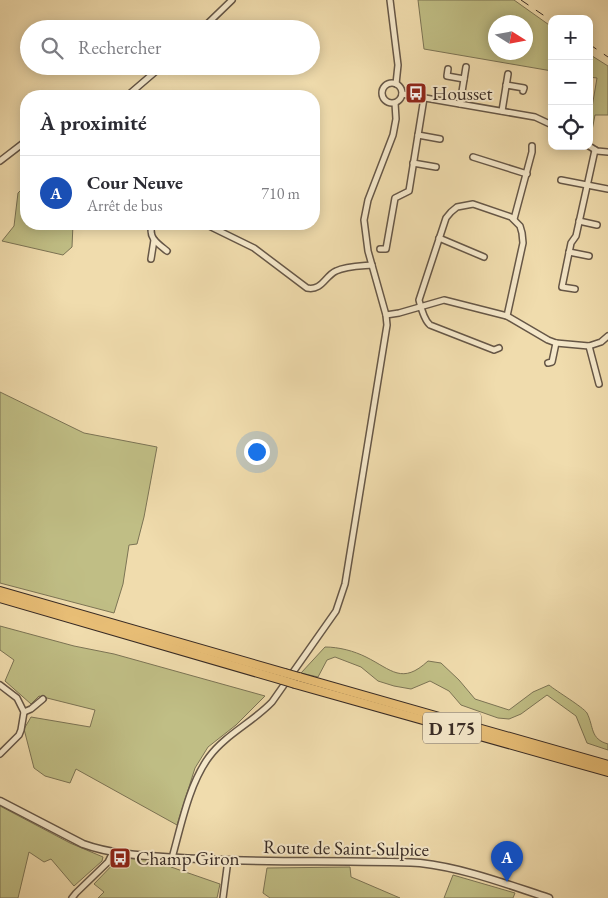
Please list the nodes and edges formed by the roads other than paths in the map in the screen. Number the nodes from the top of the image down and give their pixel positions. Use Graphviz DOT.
graph roads {
  1 [pos="232,0"];
  2 [pos="390,0"];
  3 [pos="211,20"];
  4 [pos="466,67"];
  5 [pos="448,69"];
  6 [pos="508,74"];
  7 [pos="153,75"];
  8 [pos="447,76"];
  9 [pos="464,79"];
  10 [pos="525,82"];
  11 [pos="446,83"];
  12 [pos="396,84"];
  13 [pos="506,85"];
  14 [pos="135,90"];
  15 [pos="402,94"];
  16 [pos="424,98"];
  17 [pos="395,103"];
  18 [pos="460,104"];
  19 [pos="502,111"];
  20 [pos="548,123"];
  21 [pos="418,135"];
  22 [pos="440,139"];
  23 [pos="20,146"];
  24 [pos="532,146"];
  25 [pos="595,150"];
  26 [pos="608,152"];
  27 [pos="473,157"];
  28 [pos="0,161"];
  29 [pos="414,163"];
  30 [pos="436,167"];
  31 [pos="526,174"];
  32 [pos="561,180"];
  33 [pos="586,186"];
  34 [pos="608,189"];
  35 [pos="514,219"];
  36 [pos="579,221"];
  37 [pos="597,225"];
  38 [pos="150,230"];
  39 [pos="217,230"];
  40 [pos="439,238"];
  41 [pos="154,240"];
  42 [pos="380,249"];
  43 [pos="167,251"];
  44 [pos="569,252"];
  45 [pos="589,256"];
  46 [pos="484,257"];
  47 [pos="151,259"];
  48 [pos="372,265"];
  49 [pos="575,289"];
  50 [pos="422,306"];
  51 [pos="386,315"];
  52 [pos="507,316"];
  53 [pos="608,336"];
  54 [pos="556,343"];
  55 [pos="589,346"];
  56 [pos="499,348"];
  57 [pos="548,363"];
  58 [pos="599,384"];
  59 [pos="0,591"];
  60 [pos="0,598"];
  61 [pos="284,677"];
  62 [pos="297,681"];
  63 [pos="0,685"];
  64 [pos="43,699"];
  65 [pos="24,712"];
  66 [pos="0,754"];
  67 [pos="608,765"];
  68 [pos="608,772"];
  69 [pos="0,801"];
  70 [pos="113,852"];
  71 [pos="172,858"];
  72 [pos="228,860"];
  73 [pos="72,898"];
  74 [pos="223,898"];
  75 [pos="549,898"];
  1 -- 3 [label="street"];
  2 -- 12 [label="street"];
  4 -- 9 [label="street"];
  5 -- 8 [label="street"];
  6 -- 13 [label="street"];
  7 -- 14 [label="street"];
  8 -- 9 [label="street"];
  8 -- 11 [label="street"];
  9 -- 18 [label="street"];
  10 -- 13 [label="street"];
  12 -- 15 [label="street"];
  12 -- 17 [label="street"];
  13 -- 19 [label="street"];
  15 -- 16 [label="street"];
  15 -- 17 [label="street"];
  16 -- 18 [label="street"];
  16 -- 21 [label="street"];
  17 -- 48 [label="street"];
  18 -- 19 [label="street"];
  19 -- 20 [label="street"];
  21 -- 22 [label="street"];
  21 -- 29 [label="street"];
  23 -- 28 [label="street"];
  24 -- 31 [label="street"];
  25 -- 26 [label="street"];
  25 -- 33 [label="street"];
  27 -- 31 [label="street"];
  29 -- 30 [label="street"];
  29 -- 42 [label="street"];
  31 -- 35 [label="street"];
  32 -- 33 [label="street"];
  33 -- 34 [label="street"];
  33 -- 36 [label="street"];
  35 -- 40 [label="street"];
  35 -- 52 [label="street"];
  36 -- 37 [label="street"];
  36 -- 44 [label="street"];
  38 -- 41 [label="street"];
  39 -- 48 [label="street"];
  40 -- 46 [label="street"];
  40 -- 50 [label="street"];
  41 -- 43 [label="street"];
  41 -- 47 [label="street"];
  44 -- 45 [label="street"];
  44 -- 49 [label="street"];
  48 -- 51 [label="street"];
  50 -- 51 [label="street"];
  50 -- 52 [label="street"];
  50 -- 56 [label="street"];
  51 -- 71 [label="street"];
  52 -- 54 [label="street"];
  53 -- 55 [label="street"];
  54 -- 55 [label="street"];
  54 -- 57 [label="street"];
  55 -- 58 [label="street"];
  59 -- 61 [label="highway, D 175"];
  60 -- 61 [label="highway, D 175"];
  61 -- 62 [label="highway, D 175, bridge"];
  62 -- 67 [label="highway, D 175"];
  62 -- 68 [label="highway, D 175"];
  63 -- 65 [label="street"];
  64 -- 65 [label="street"];
  65 -- 66 [label="street"];
  69 -- 70 [label="street, Route de Saint-Sulpice"];
  70 -- 71 [label="street, Route de Saint-Sulpice"];
  70 -- 73 [label="street"];
  71 -- 72 [label="street, Route de Saint-Sulpice"];
  72 -- 74 [label="street"];
  72 -- 75 [label="street, Route de Saint-Sulpice"];
}
